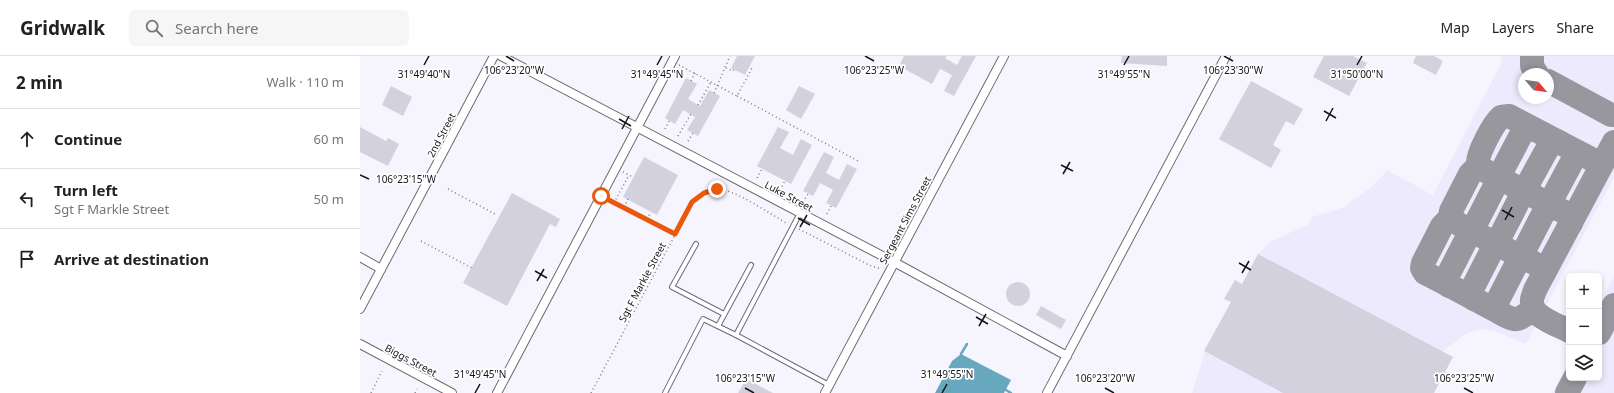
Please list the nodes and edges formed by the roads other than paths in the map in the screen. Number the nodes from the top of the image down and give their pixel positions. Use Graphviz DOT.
graph roads {
  1 [pos="494,56"];
  2 [pos="501,56"];
  3 [pos="1004,56"];
  4 [pos="1226,56"];
  5 [pos="673,59"];
  6 [pos="637,128"];
  7 [pos="800,214"];
  8 [pos="696,244"];
  9 [pos="360,257"];
  10 [pos="894,262"];
  11 [pos="751,265"];
  12 [pos="381,269"];
  13 [pos="360,309"];
  14 [pos="724,314"];
  15 [pos="718,326"];
  16 [pos="736,336"];
  17 [pos="360,344"];
  18 [pos="1067,356"];
  19 [pos="829,385"];
  20 [pos="452,393"];
  21 [pos="497,393"];
  22 [pos="665,393"];
  23 [pos="825,393"];
  24 [pos="1047,393"];
  1 -- 12 [label="street, 2nd Street"];
  2 -- 6 [label="street, Luke Street"];
  3 -- 10 [label="street, Sergeant Sims Street"];
  4 -- 18 [label="street"];
  5 -- 6 [label="street"];
  6 -- 7 [label="street, Luke Street"];
  6 -- 21 [label="street"];
  7 -- 10 [label="street, Luke Street"];
  7 -- 16 [label="lane"];
  8 -- 14 [label="lane"];
  9 -- 12 [label="street"];
  10 -- 18 [label="street, Luke Street"];
  10 -- 19 [label="street, Sergeant Sims Street"];
  11 -- 14 [label="lane"];
  12 -- 13 [label="street, 2nd Street"];
  14 -- 15 [label="lane"];
  15 -- 16 [label="lane"];
  15 -- 22 [label="lane"];
  16 -- 19 [label="lane"];
  17 -- 20 [label="street, Biggs Street"];
  18 -- 24 [label="street"];
  19 -- 23 [label="street, Sergeant Sims Street"];
}
